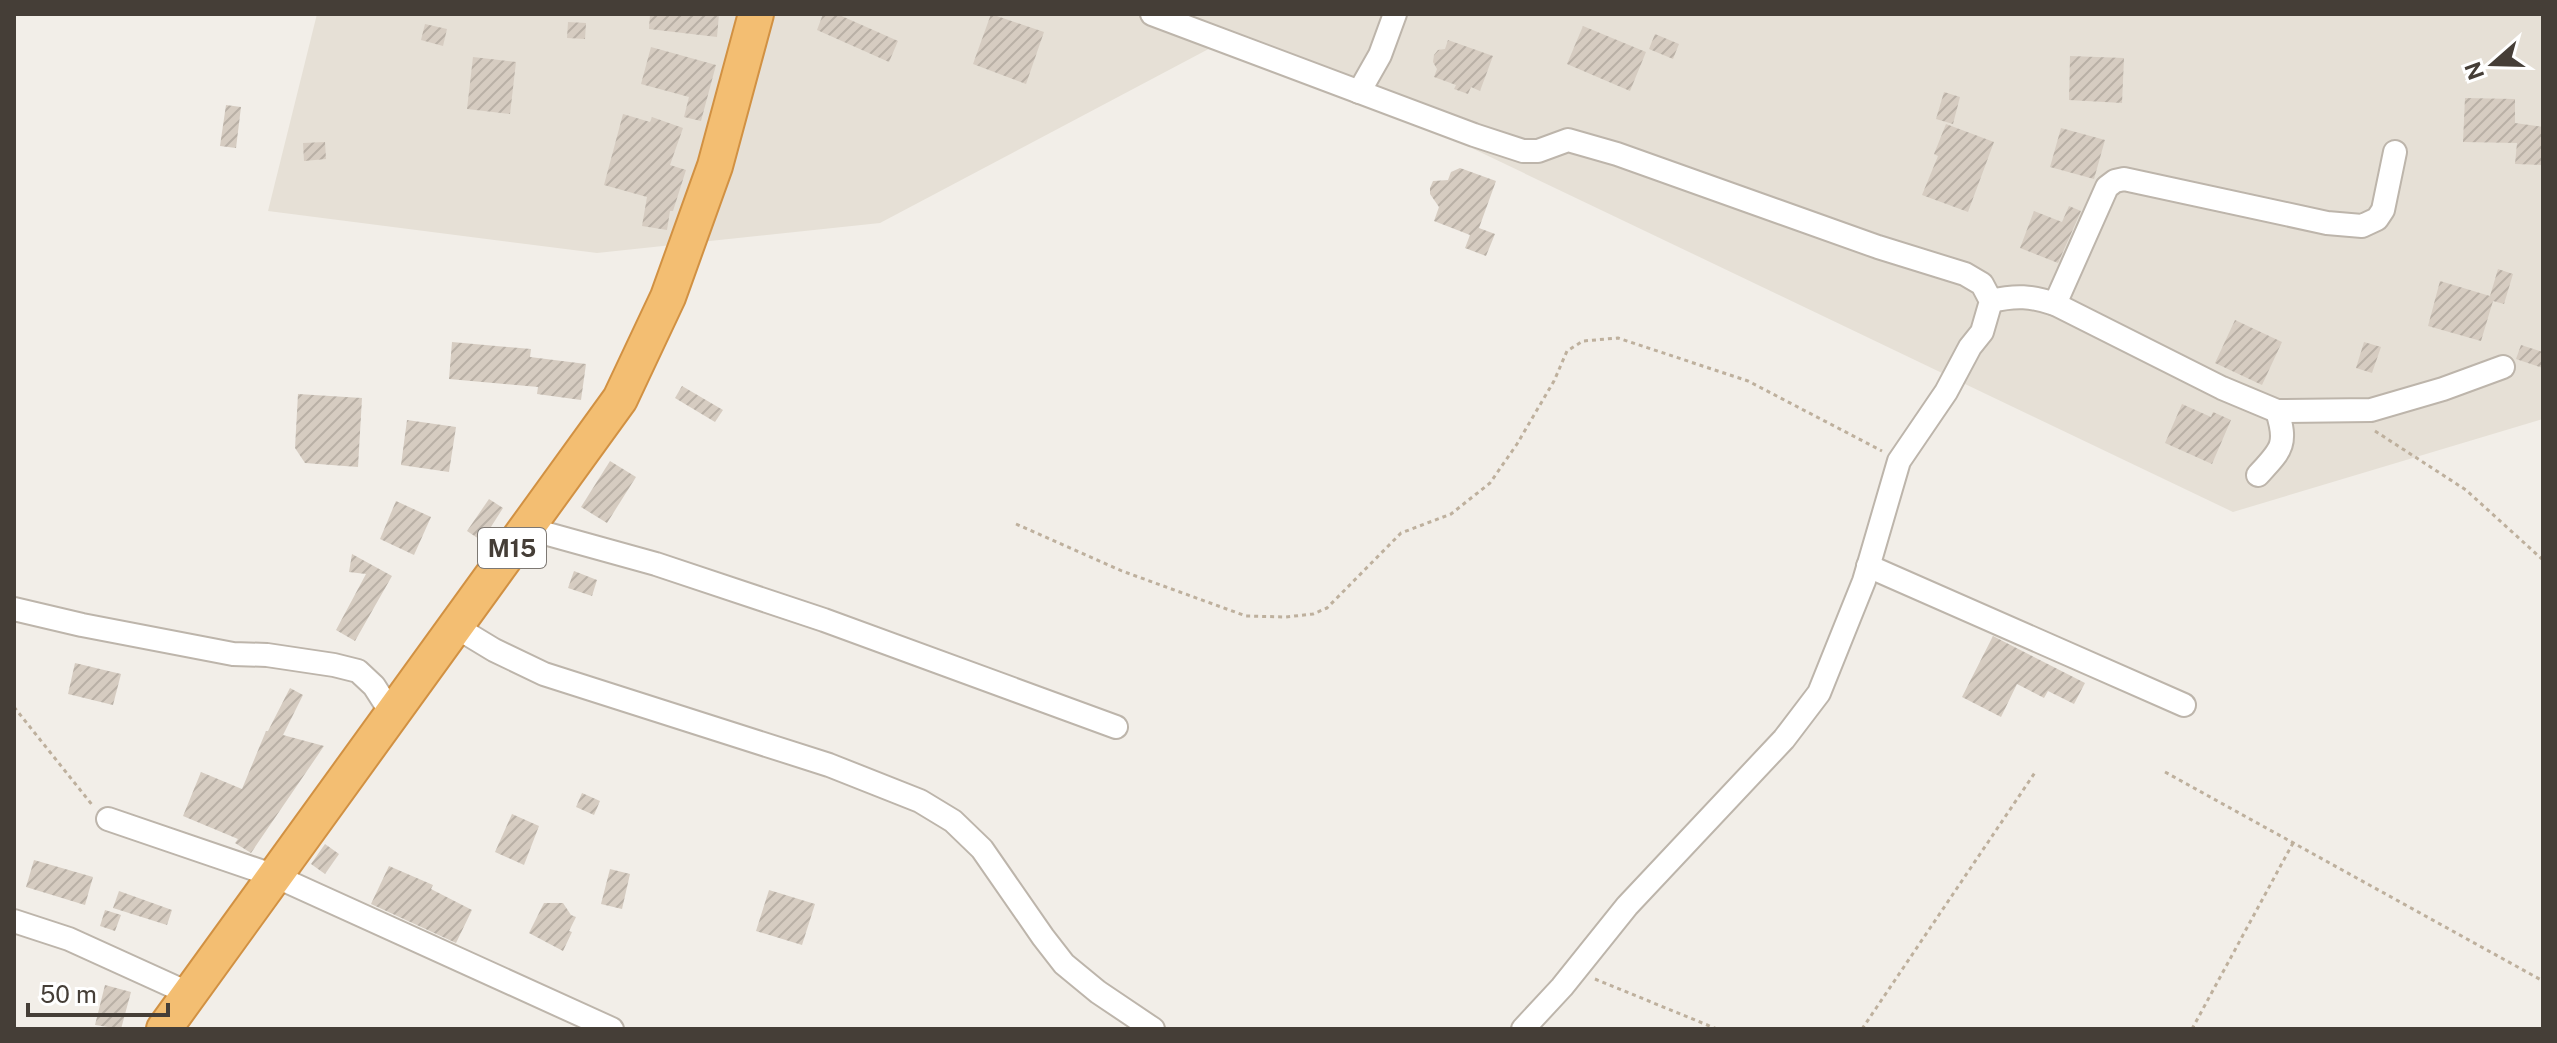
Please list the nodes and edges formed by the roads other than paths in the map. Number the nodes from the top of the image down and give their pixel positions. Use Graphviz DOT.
graph roads {
  1 [pos="756,14"];
  2 [pos="1152,14"];
  3 [pos="1395,14"];
  4 [pos="1359,92"];
  5 [pos="2395,152"];
  6 [pos="1991,301"];
  7 [pos="2055,304"];
  8 [pos="2503,367"];
  9 [pos="2277,411"];
  10 [pos="2258,475"];
  11 [pos="526,528"];
  12 [pos="1868,566"];
  13 [pos="14,609"];
  14 [pos="456,627"];
  15 [pos="2184,705"];
  16 [pos="392,714"];
  17 [pos="1116,727"];
  18 [pos="108,819"];
  19 [pos="275,876"];
  20 [pos="14,921"];
  21 [pos="190,994"];
  22 [pos="164,1029"];
  23 [pos="612,1029"];
  24 [pos="1153,1029"];
  25 [pos="1523,1029"];
  1 -- 11 [label="highway, M15"];
  2 -- 4 [label="street"];
  3 -- 4 [label="street"];
  4 -- 6 [label="street"];
  5 -- 7 [label="street"];
  6 -- 7 [label="street"];
  6 -- 12 [label="street"];
  7 -- 9 [label="street"];
  8 -- 9 [label="street"];
  9 -- 10 [label="street"];
  11 -- 14 [label="highway, M15"];
  11 -- 17 [label="street"];
  12 -- 15 [label="street"];
  12 -- 25 [label="street"];
  13 -- 16 [label="street"];
  14 -- 16 [label="highway, M15"];
  14 -- 24 [label="street"];
  16 -- 19 [label="highway, M15"];
  18 -- 19 [label="street"];
  19 -- 21 [label="highway, M15"];
  19 -- 23 [label="street"];
  20 -- 21 [label="street"];
  21 -- 22 [label="highway, M15"];
}
